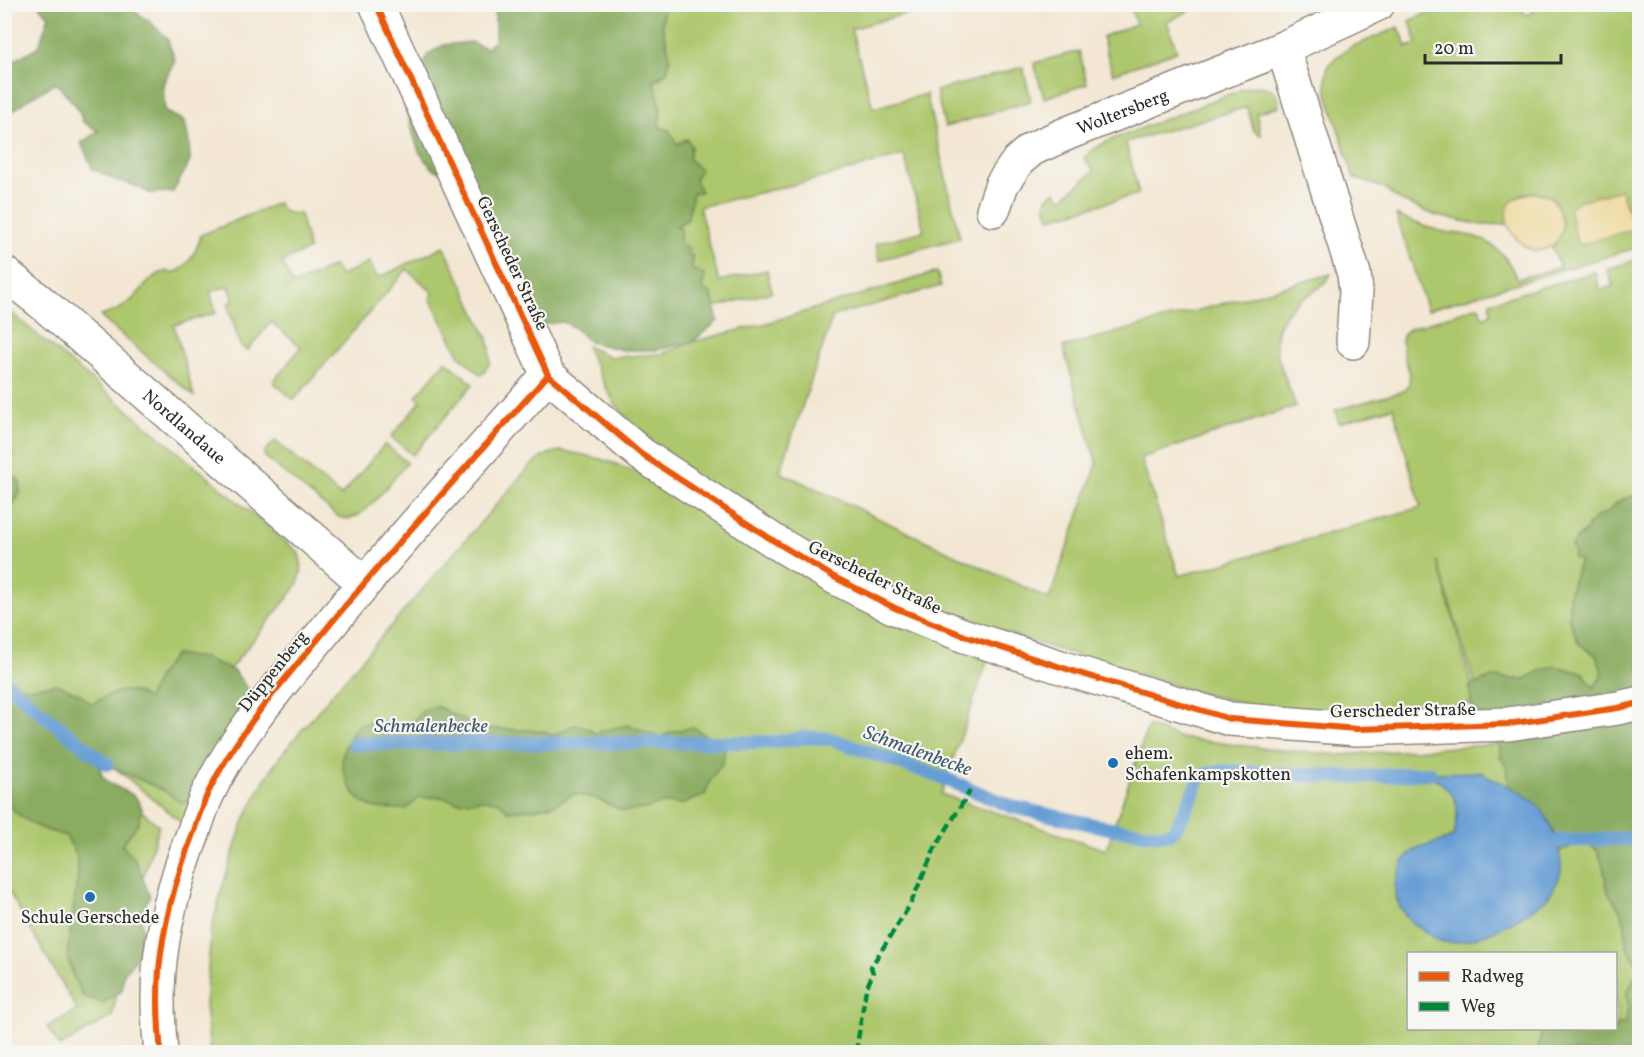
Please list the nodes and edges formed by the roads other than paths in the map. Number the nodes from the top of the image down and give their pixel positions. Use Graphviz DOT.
graph roads {
  1 [pos="376,4"];
  2 [pos="1378,4"];
  3 [pos="1283,48"];
  4 [pos="993,210"];
  5 [pos="4,273"];
  6 [pos="1353,342"];
  7 [pos="548,375"];
  8 [pos="364,583"];
  9 [pos="1640,703"];
  10 [pos="161,1053"];
  1 -- 7 [label="street, Gerscheder Straße"];
  2 -- 3 [label="street, Woltersberg"];
  3 -- 4 [label="street, Woltersberg"];
  3 -- 6 [label="street"];
  5 -- 8 [label="street, Nordlandaue"];
  7 -- 8 [label="street, Düppenberg"];
  7 -- 9 [label="street, Gerscheder Straße"];
  8 -- 10 [label="street, Düppenberg"];
}
